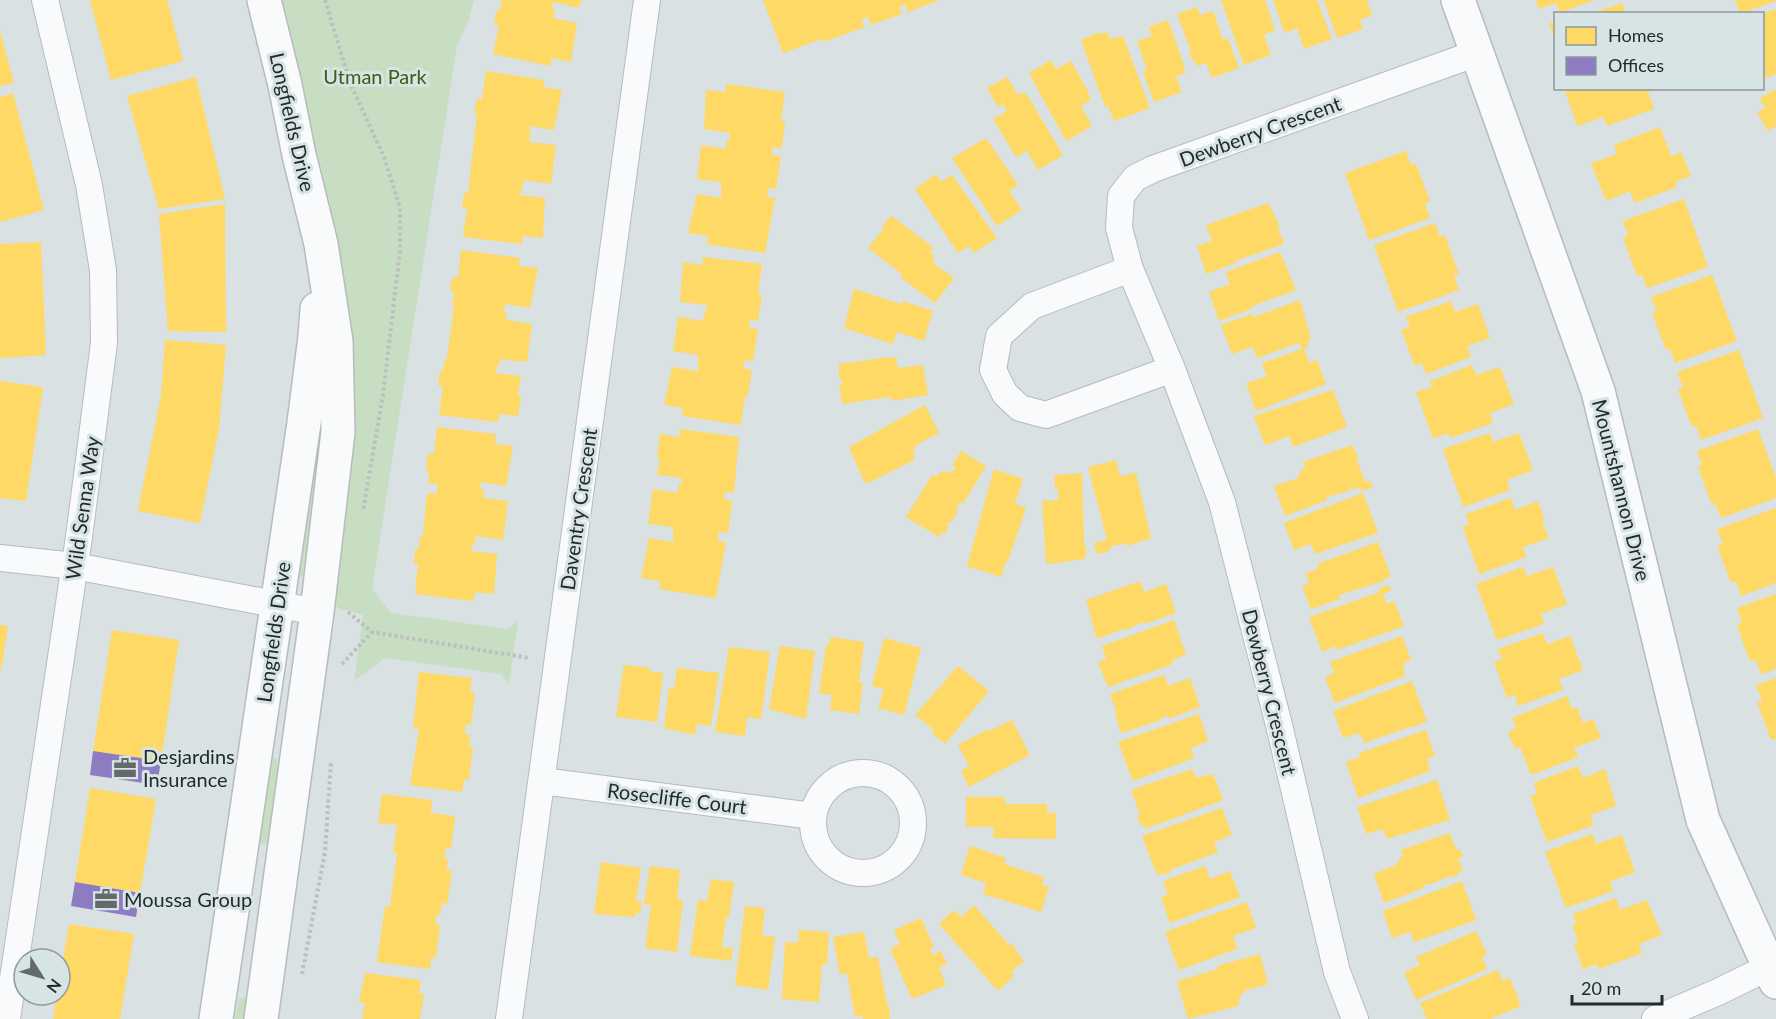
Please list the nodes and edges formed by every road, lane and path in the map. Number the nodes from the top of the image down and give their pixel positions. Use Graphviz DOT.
graph roads {
  1 [pos="45,0"];
  2 [pos="264,0"];
  3 [pos="325,0"];
  4 [pos="647,0"];
  5 [pos="1458,0"];
  6 [pos="1477,53"];
  7 [pos="321,244"];
  8 [pos="1130,269"];
  9 [pos="1172,369"];
  10 [pos="362,516"];
  11 [pos="0,558"];
  12 [pos="75,566"];
  13 [pos="277,604"];
  14 [pos="331,616"];
  15 [pos="372,632"];
  16 [pos="342,653"];
  17 [pos="557,663"];
  18 [pos="342,664"];
  19 [pos="341,673"];
  20 [pos="331,758"];
  21 [pos="542,781"];
  22 [pos="813,816"];
  23 [pos="1773,974"];
  24 [pos="300,984"];
  25 [pos="8,1019"];
  26 [pos="216,1019"];
  27 [pos="261,1019"];
  28 [pos="509,1019"];
  29 [pos="1355,1019"];
  30 [pos="1655,1019"];
  1 -- 12 [label="street, Wild Senna Way"];
  2 -- 7 [label="street, Longfields Drive"];
  3 -- 10 [label="path"];
  4 -- 17 [label="street, Daventry Crescent"];
  5 -- 6 [label="street, Mountshannon Drive"];
  6 -- 8 [label="street, Dewberry Crescent"];
  6 -- 23 [label="street, Mountshannon Drive"];
  7 -- 13 [label="street, Longfields Drive"];
  7 -- 14 [label="street, Longfields Drive"];
  8 -- 9 [label="street, Dewberry Crescent"];
  8 -- 9 [label="street"];
  9 -- 29 [label="street, Dewberry Crescent"];
  11 -- 12 [label="street"];
  12 -- 13 [label="street"];
  12 -- 25 [label="street, Wild Senna Way"];
  13 -- 14 [label="street"];
  13 -- 26 [label="street, Longfields Drive"];
  14 -- 15 [label="path"];
  14 -- 27 [label="street, Longfields Drive"];
  15 -- 17 [label="path"];
  15 -- 18 [label="path"];
  16 -- 18 [label="path"];
  17 -- 21 [label="street, Daventry Crescent"];
  18 -- 19 [label="path"];
  20 -- 24 [label="path"];
  21 -- 22 [label="street, Rosecliffe Court"];
  21 -- 28 [label="street, Daventry Crescent"];
  23 -- 30 [label="street"];
}
